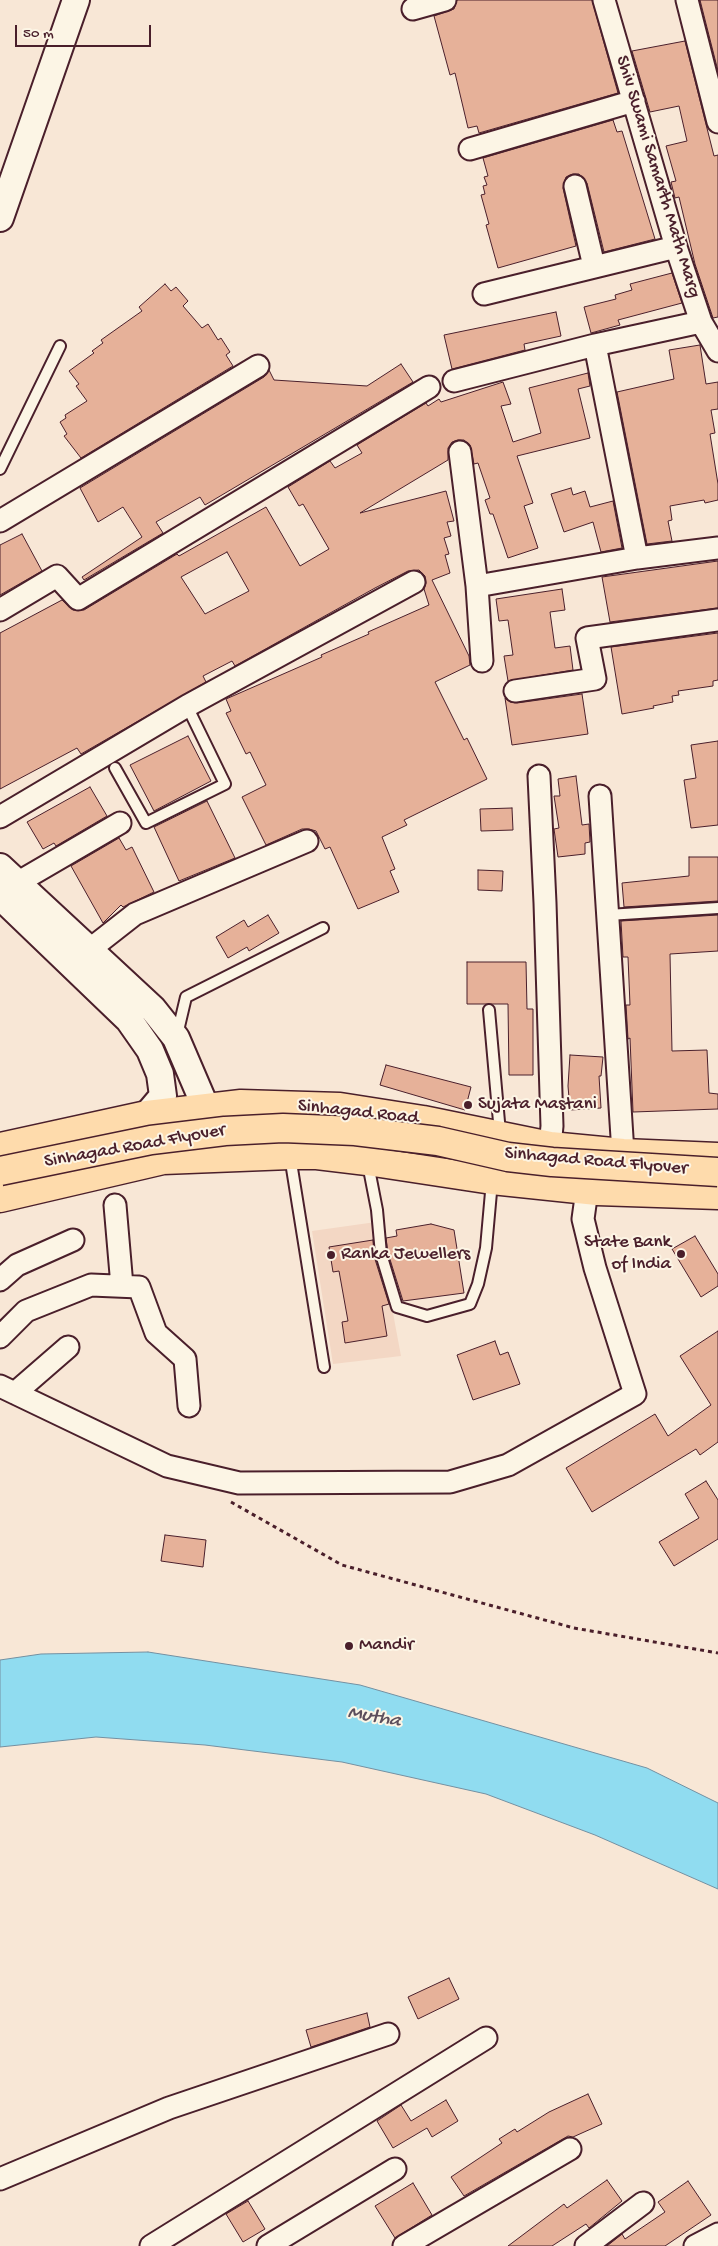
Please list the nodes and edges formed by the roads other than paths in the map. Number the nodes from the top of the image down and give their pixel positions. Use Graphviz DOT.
graph roads {
  1 [pos="76,0"];
  2 [pos="445,0"];
  3 [pos="604,0"];
  4 [pos="687,0"];
  5 [pos="413,9"];
  6 [pos="634,101"];
  7 [pos="718,122"];
  8 [pos="470,149"];
  9 [pos="575,186"];
  10 [pos="0,218"];
  11 [pos="676,247"];
  12 [pos="594,266"];
  13 [pos="484,294"];
  14 [pos="701,322"];
  15 [pos="595,345"];
  16 [pos="60,346"];
  17 [pos="718,351"];
  18 [pos="258,366"];
  19 [pos="454,381"];
  20 [pos="430,387"];
  21 [pos="460,452"];
  22 [pos="0,469"];
  23 [pos="0,521"];
  24 [pos="718,548"];
  25 [pos="637,558"];
  26 [pos="414,582"];
  27 [pos="477,586"];
  28 [pos="0,610"];
  29 [pos="718,620"];
  30 [pos="482,662"];
  31 [pos="515,691"];
  32 [pos="187,706"];
  33 [pos="115,768"];
  34 [pos="539,776"];
  35 [pos="600,796"];
  36 [pos="0,816"];
  37 [pos="120,823"];
  38 [pos="308,841"];
  39 [pos="5,886"];
  40 [pos="718,908"];
  41 [pos="608,915"];
  42 [pos="323,928"];
  43 [pos="89,950"];
  44 [pos="489,1010"];
  45 [pos="176,1038"];
  46 [pos="206,1108"];
  47 [pos="147,1114"];
  48 [pos="501,1137"];
  49 [pos="550,1146"];
  50 [pos="0,1147"];
  51 [pos="623,1152"];
  52 [pos="290,1155"];
  53 [pos="317,1155"];
  54 [pos="718,1157"];
  55 [pos="163,1160"];
  56 [pos="367,1161"];
  57 [pos="0,1171"];
  58 [pos="718,1172"];
  59 [pos="492,1180"];
  60 [pos="718,1184"];
  61 [pos="587,1190"];
  62 [pos="718,1195"];
  63 [pos="0,1198"];
  64 [pos="115,1205"];
  65 [pos="73,1240"];
  66 [pos="0,1280"];
  67 [pos="122,1286"];
  68 [pos="0,1337"];
  69 [pos="68,1347"];
  70 [pos="324,1367"];
  71 [pos="8,1390"];
  72 [pos="189,1406"];
  73 [pos="388,2034"];
  74 [pos="486,2038"];
  75 [pos="570,2149"];
  76 [pos="395,2169"];
  77 [pos="0,2179"];
  78 [pos="643,2203"];
  79 [pos="718,2234"];
  80 [pos="151,2246"];
  81 [pos="268,2246"];
  82 [pos="404,2246"];
  83 [pos="586,2246"];
  84 [pos="695,2246"];
  1 -- 10 [label="street"];
  2 -- 5 [label="street"];
  3 -- 6 [label="street, Shiv Swami Samarth Math Marg"];
  4 -- 7 [label="street"];
  6 -- 8 [label="street"];
  6 -- 11 [label="street, Shiv Swami Samarth Math Marg"];
  9 -- 12 [label="street"];
  11 -- 12 [label="street"];
  11 -- 14 [label="street, Shiv Swami Samarth Math Marg"];
  12 -- 13 [label="street"];
  14 -- 15 [label="street"];
  14 -- 17 [label="street, Shiv Swami Samarth Math Marg"];
  15 -- 19 [label="street"];
  15 -- 25 [label="street"];
  16 -- 22 [label="lane"];
  18 -- 23 [label="street"];
  20 -- 28 [label="street"];
  21 -- 27 [label="street"];
  24 -- 25 [label="street"];
  25 -- 27 [label="street"];
  26 -- 32 [label="street"];
  27 -- 30 [label="street"];
  29 -- 31 [label="street"];
  32 -- 33 [label="lane"];
  32 -- 36 [label="street"];
  34 -- 49 [label="street"];
  35 -- 41 [label="street"];
  37 -- 39 [label="street"];
  38 -- 43 [label="street"];
  39 -- 43 [label="street"];
  39 -- 47 [label="street"];
  40 -- 41 [label="lane"];
  41 -- 51 [label="street"];
  42 -- 45 [label="lane"];
  43 -- 45 [label="street"];
  44 -- 48 [label="lane"];
  45 -- 46 [label="street"];
  46 -- 47 [label="main road, Sinhagad Road"];
  46 -- 48 [label="main road, Sinhagad Road"];
  46 -- 55 [label="street"];
  47 -- 50 [label="main road, Sinhagad Road"];
  48 -- 49 [label="main road, Sinhagad Road"];
  49 -- 51 [label="main road, Sinhagad Road"];
  51 -- 54 [label="main road, Sinhagad Road"];
  52 -- 53 [label="main road"];
  52 -- 55 [label="main road"];
  52 -- 70 [label="lane"];
  53 -- 56 [label="main road"];
  53 -- 60 [label="main road, Sinhagad Road Flyover"];
  55 -- 63 [label="main road"];
  56 -- 59 [label="main road"];
  56 -- 59 [label="lane"];
  57 -- 58 [label="main road, Sinhagad Road Flyover, bridge"];
  59 -- 61 [label="main road"];
  61 -- 62 [label="main road"];
  61 -- 71 [label="street"];
  64 -- 67 [label="street"];
  65 -- 66 [label="street"];
  67 -- 68 [label="street"];
  67 -- 72 [label="street"];
  69 -- 71 [label="street"];
  73 -- 77 [label="street"];
  74 -- 80 [label="street"];
  75 -- 82 [label="street"];
  76 -- 81 [label="street"];
  78 -- 83 [label="street"];
  79 -- 84 [label="street"];
}
